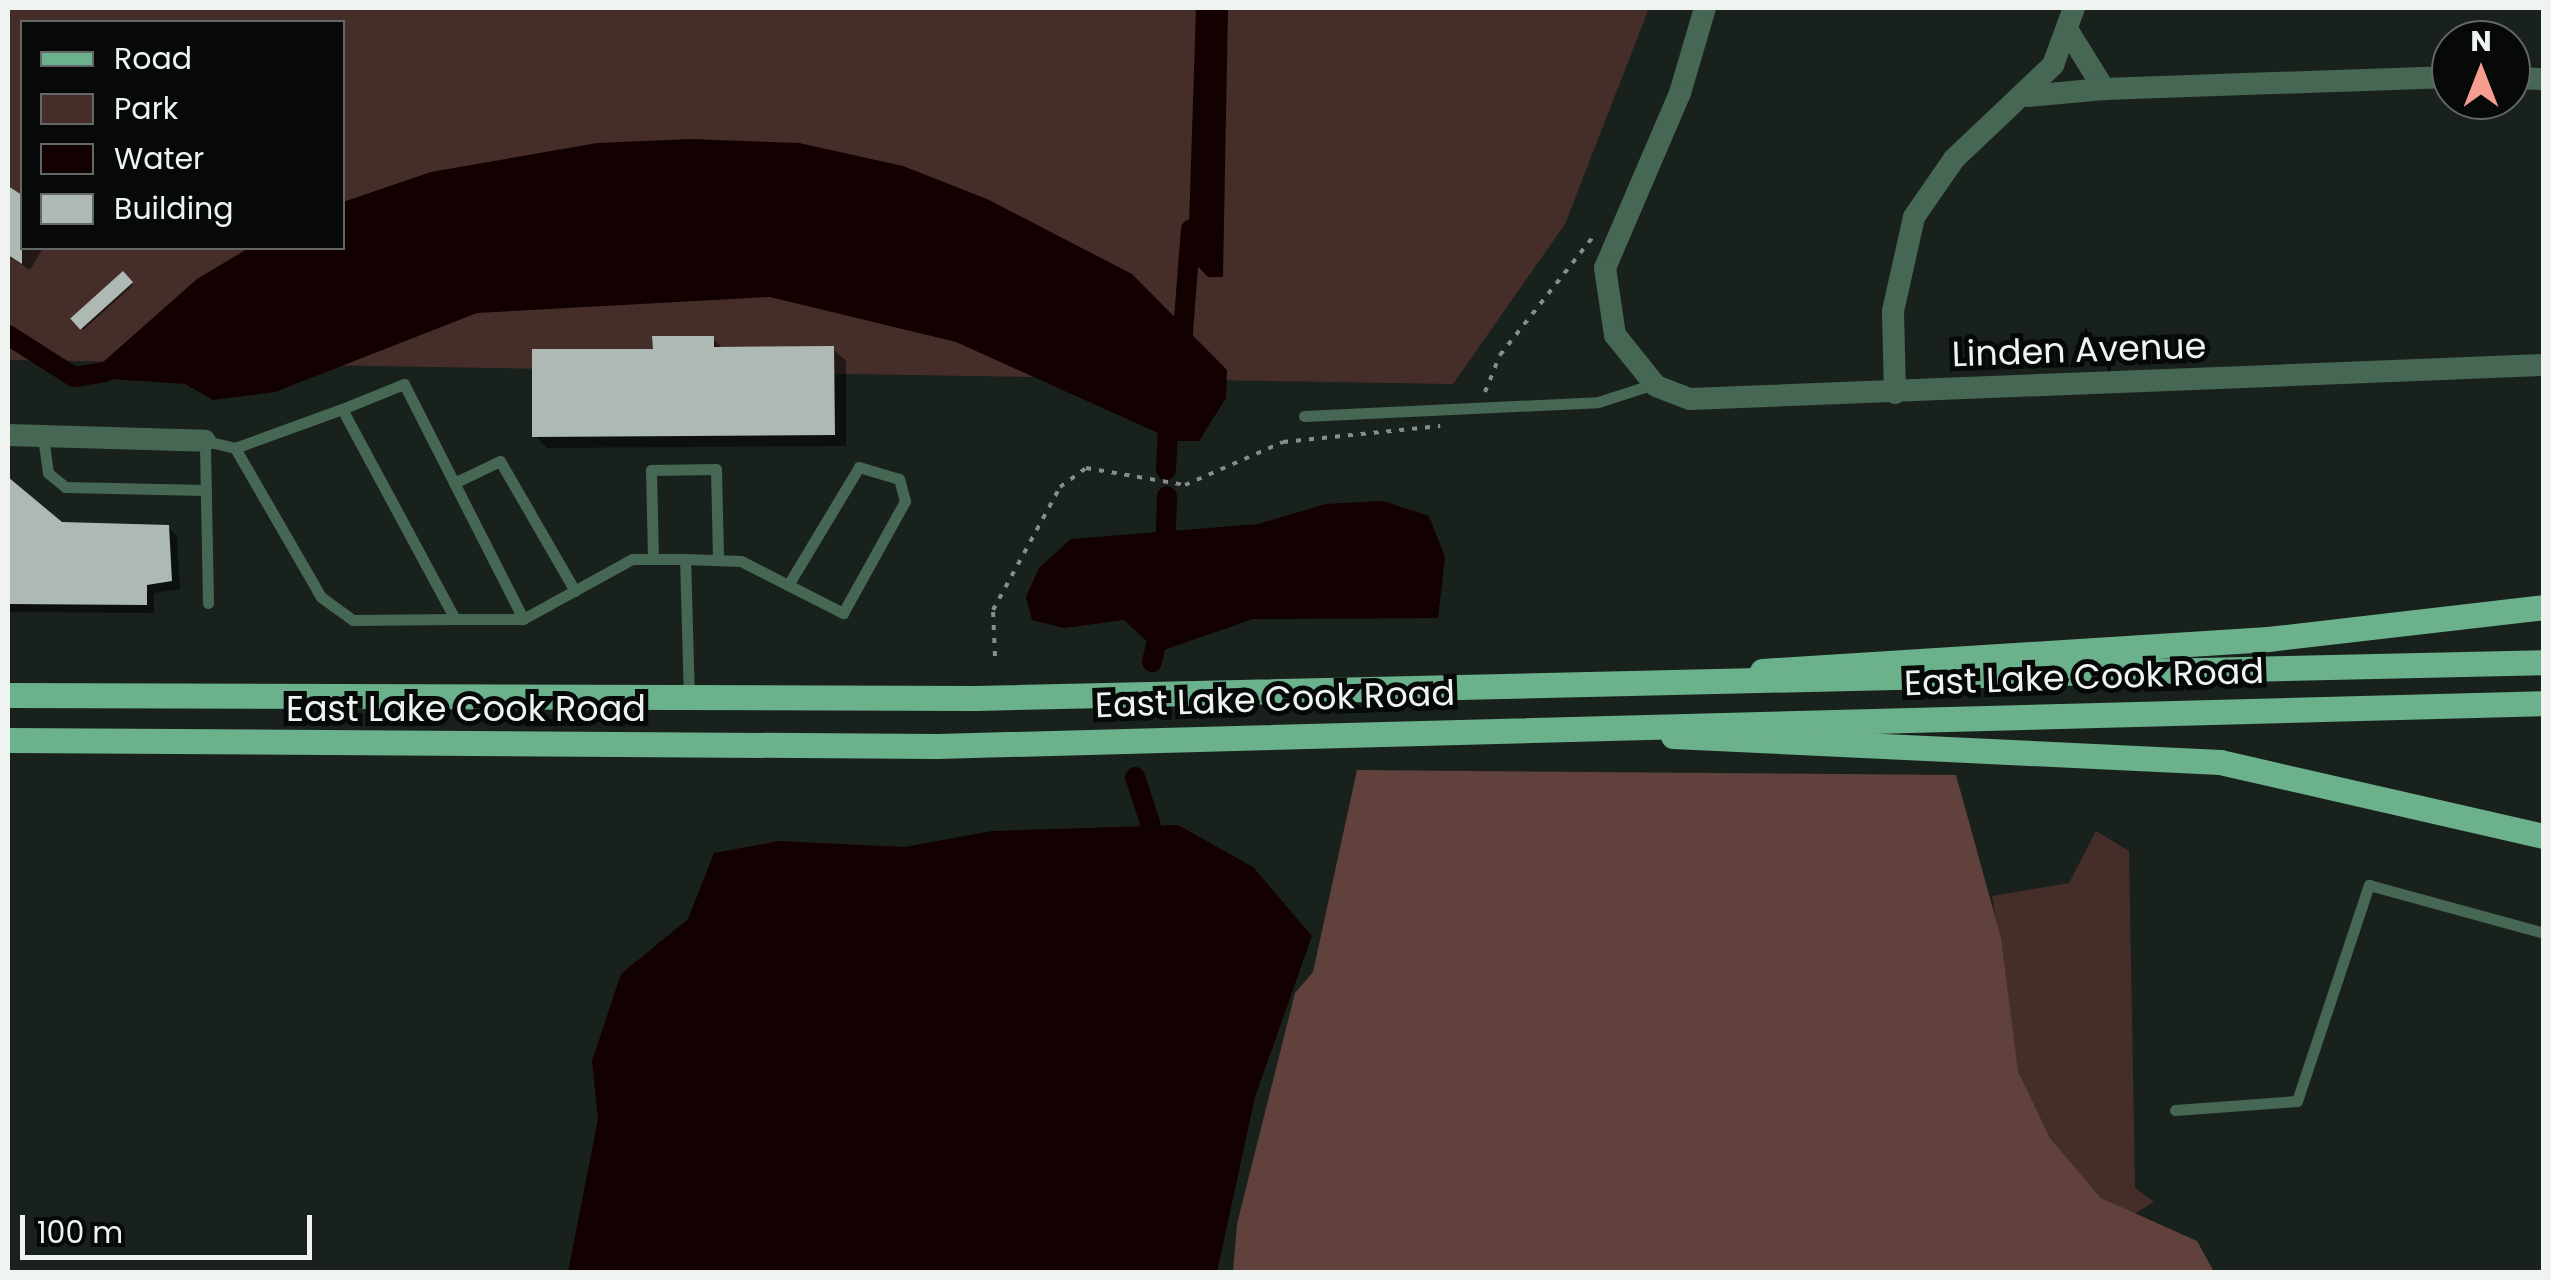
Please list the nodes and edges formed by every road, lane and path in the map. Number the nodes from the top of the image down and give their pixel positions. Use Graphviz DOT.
graph roads {
  1 [pos="1705,8"];
  2 [pos="2074,8"];
  3 [pos="2070,34"];
  4 [pos="2431,78"];
  5 [pos="2104,88"];
  6 [pos="2028,96"];
  7 [pos="1604,216"];
  8 [pos="2544,365"];
  9 [pos="1654,384"];
  10 [pos="1895,393"];
  11 [pos="342,408"];
  12 [pos="1473,412"];
  13 [pos="1304,416"];
  14 [pos="8,436"];
  15 [pos="44,436"];
  16 [pos="206,442"];
  17 [pos="234,448"];
  18 [pos="454,483"];
  19 [pos="206,490"];
  20 [pos="653,559"];
  21 [pos="686,559"];
  22 [pos="718,560"];
  23 [pos="788,585"];
  24 [pos="575,591"];
  25 [pos="208,602"];
  26 [pos="2544,607"];
  27 [pos="523,618"];
  28 [pos="455,619"];
  29 [pos="994,656"];
  30 [pos="2544,662"];
  31 [pos="1689,684"];
  32 [pos="8,695"];
  33 [pos="689,700"];
  34 [pos="2544,703"];
  35 [pos="1593,726"];
  36 [pos="8,740"];
  37 [pos="689,745"];
  38 [pos="2544,836"];
  39 [pos="2544,932"];
  40 [pos="2176,1110"];
  1 -- 9 [label="street, Linden Avenue"];
  2 -- 3 [label="street"];
  3 -- 5 [label="street"];
  3 -- 6 [label="street"];
  4 -- 5 [label="street"];
  5 -- 6 [label="street"];
  6 -- 10 [label="street"];
  7 -- 12 [label="path"];
  8 -- 10 [label="street, Linden Avenue"];
  9 -- 10 [label="street, Linden Avenue"];
  9 -- 12 [label="lane"];
  11 -- 17 [label="lane"];
  11 -- 18 [label="lane"];
  11 -- 28 [label="lane"];
  12 -- 13 [label="lane"];
  12 -- 29 [label="path"];
  14 -- 15 [label="street"];
  15 -- 16 [label="street"];
  15 -- 19 [label="lane"];
  16 -- 17 [label="lane"];
  16 -- 19 [label="lane"];
  17 -- 28 [label="lane"];
  18 -- 24 [label="lane"];
  18 -- 27 [label="lane"];
  19 -- 25 [label="lane"];
  20 -- 21 [label="lane"];
  20 -- 22 [label="lane"];
  20 -- 24 [label="lane"];
  21 -- 22 [label="lane"];
  21 -- 33 [label="lane"];
  22 -- 23 [label="lane"];
  23 -- 23 [label="lane"];
  24 -- 27 [label="lane"];
  26 -- 31 [label="main road"];
  27 -- 28 [label="lane"];
  30 -- 31 [label="main road, East Lake Cook Road"];
  31 -- 33 [label="main road, East Lake Cook Road"];
  32 -- 33 [label="main road, East Lake Cook Road"];
  33 -- 37 [label="main road"];
  34 -- 35 [label="main road, East Lake Cook Road"];
  35 -- 37 [label="main road, East Lake Cook Road"];
  35 -- 38 [label="main road"];
  36 -- 37 [label="main road, East Lake Cook Road"];
  39 -- 40 [label="lane"];
}
